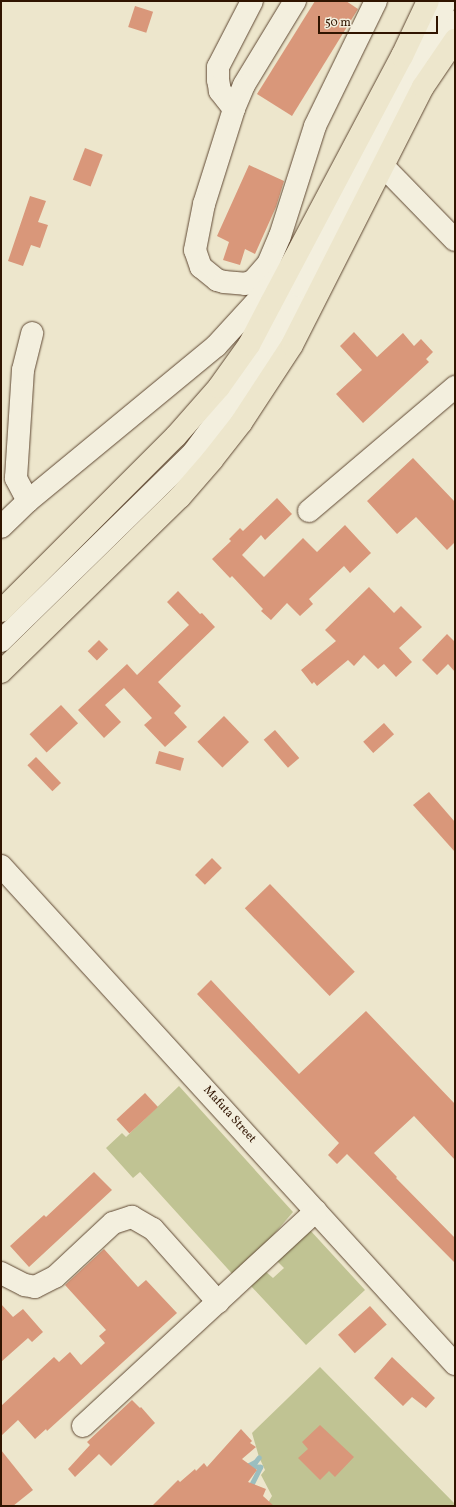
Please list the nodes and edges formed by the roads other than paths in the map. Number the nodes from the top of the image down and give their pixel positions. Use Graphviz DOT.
graph roads {
  1 [pos="252,1"];
  2 [pos="295,1"];
  3 [pos="376,1"];
  4 [pos="428,1"];
  5 [pos="446,1"];
  6 [pos="455,21"];
  7 [pos="455,40"];
  8 [pos="234,109"];
  9 [pos="388,115"];
  10 [pos="383,166"];
  11 [pos="455,240"];
  12 [pos="292,263"];
  13 [pos="32,333"];
  14 [pos="455,386"];
  15 [pos="28,501"];
  16 [pos="309,511"];
  17 [pos="1,527"];
  18 [pos="1,611"];
  19 [pos="1,641"];
  20 [pos="5,668"];
  21 [pos="1,866"];
  22 [pos="316,1211"];
  23 [pos="1,1273"];
  24 [pos="218,1302"];
  25 [pos="455,1364"];
  26 [pos="83,1426"];
  1 -- 8 [label="lane"];
  2 -- 8 [label="lane"];
  3 -- 8 [label="lane"];
  4 -- 12 [label="highway"];
  5 -- 9 [label="lane"];
  6 -- 9 [label="lane"];
  7 -- 10 [label="highway"];
  9 -- 19 [label="lane"];
  10 -- 11 [label="lane"];
  10 -- 20 [label="highway"];
  12 -- 15 [label="lane"];
  12 -- 18 [label="highway"];
  13 -- 15 [label="lane"];
  14 -- 16 [label="lane"];
  15 -- 17 [label="lane"];
  21 -- 22 [label="lane, Mafuta Street"];
  22 -- 24 [label="lane"];
  22 -- 25 [label="lane, Mafuta Street"];
  23 -- 24 [label="lane"];
  24 -- 26 [label="lane"];
}
